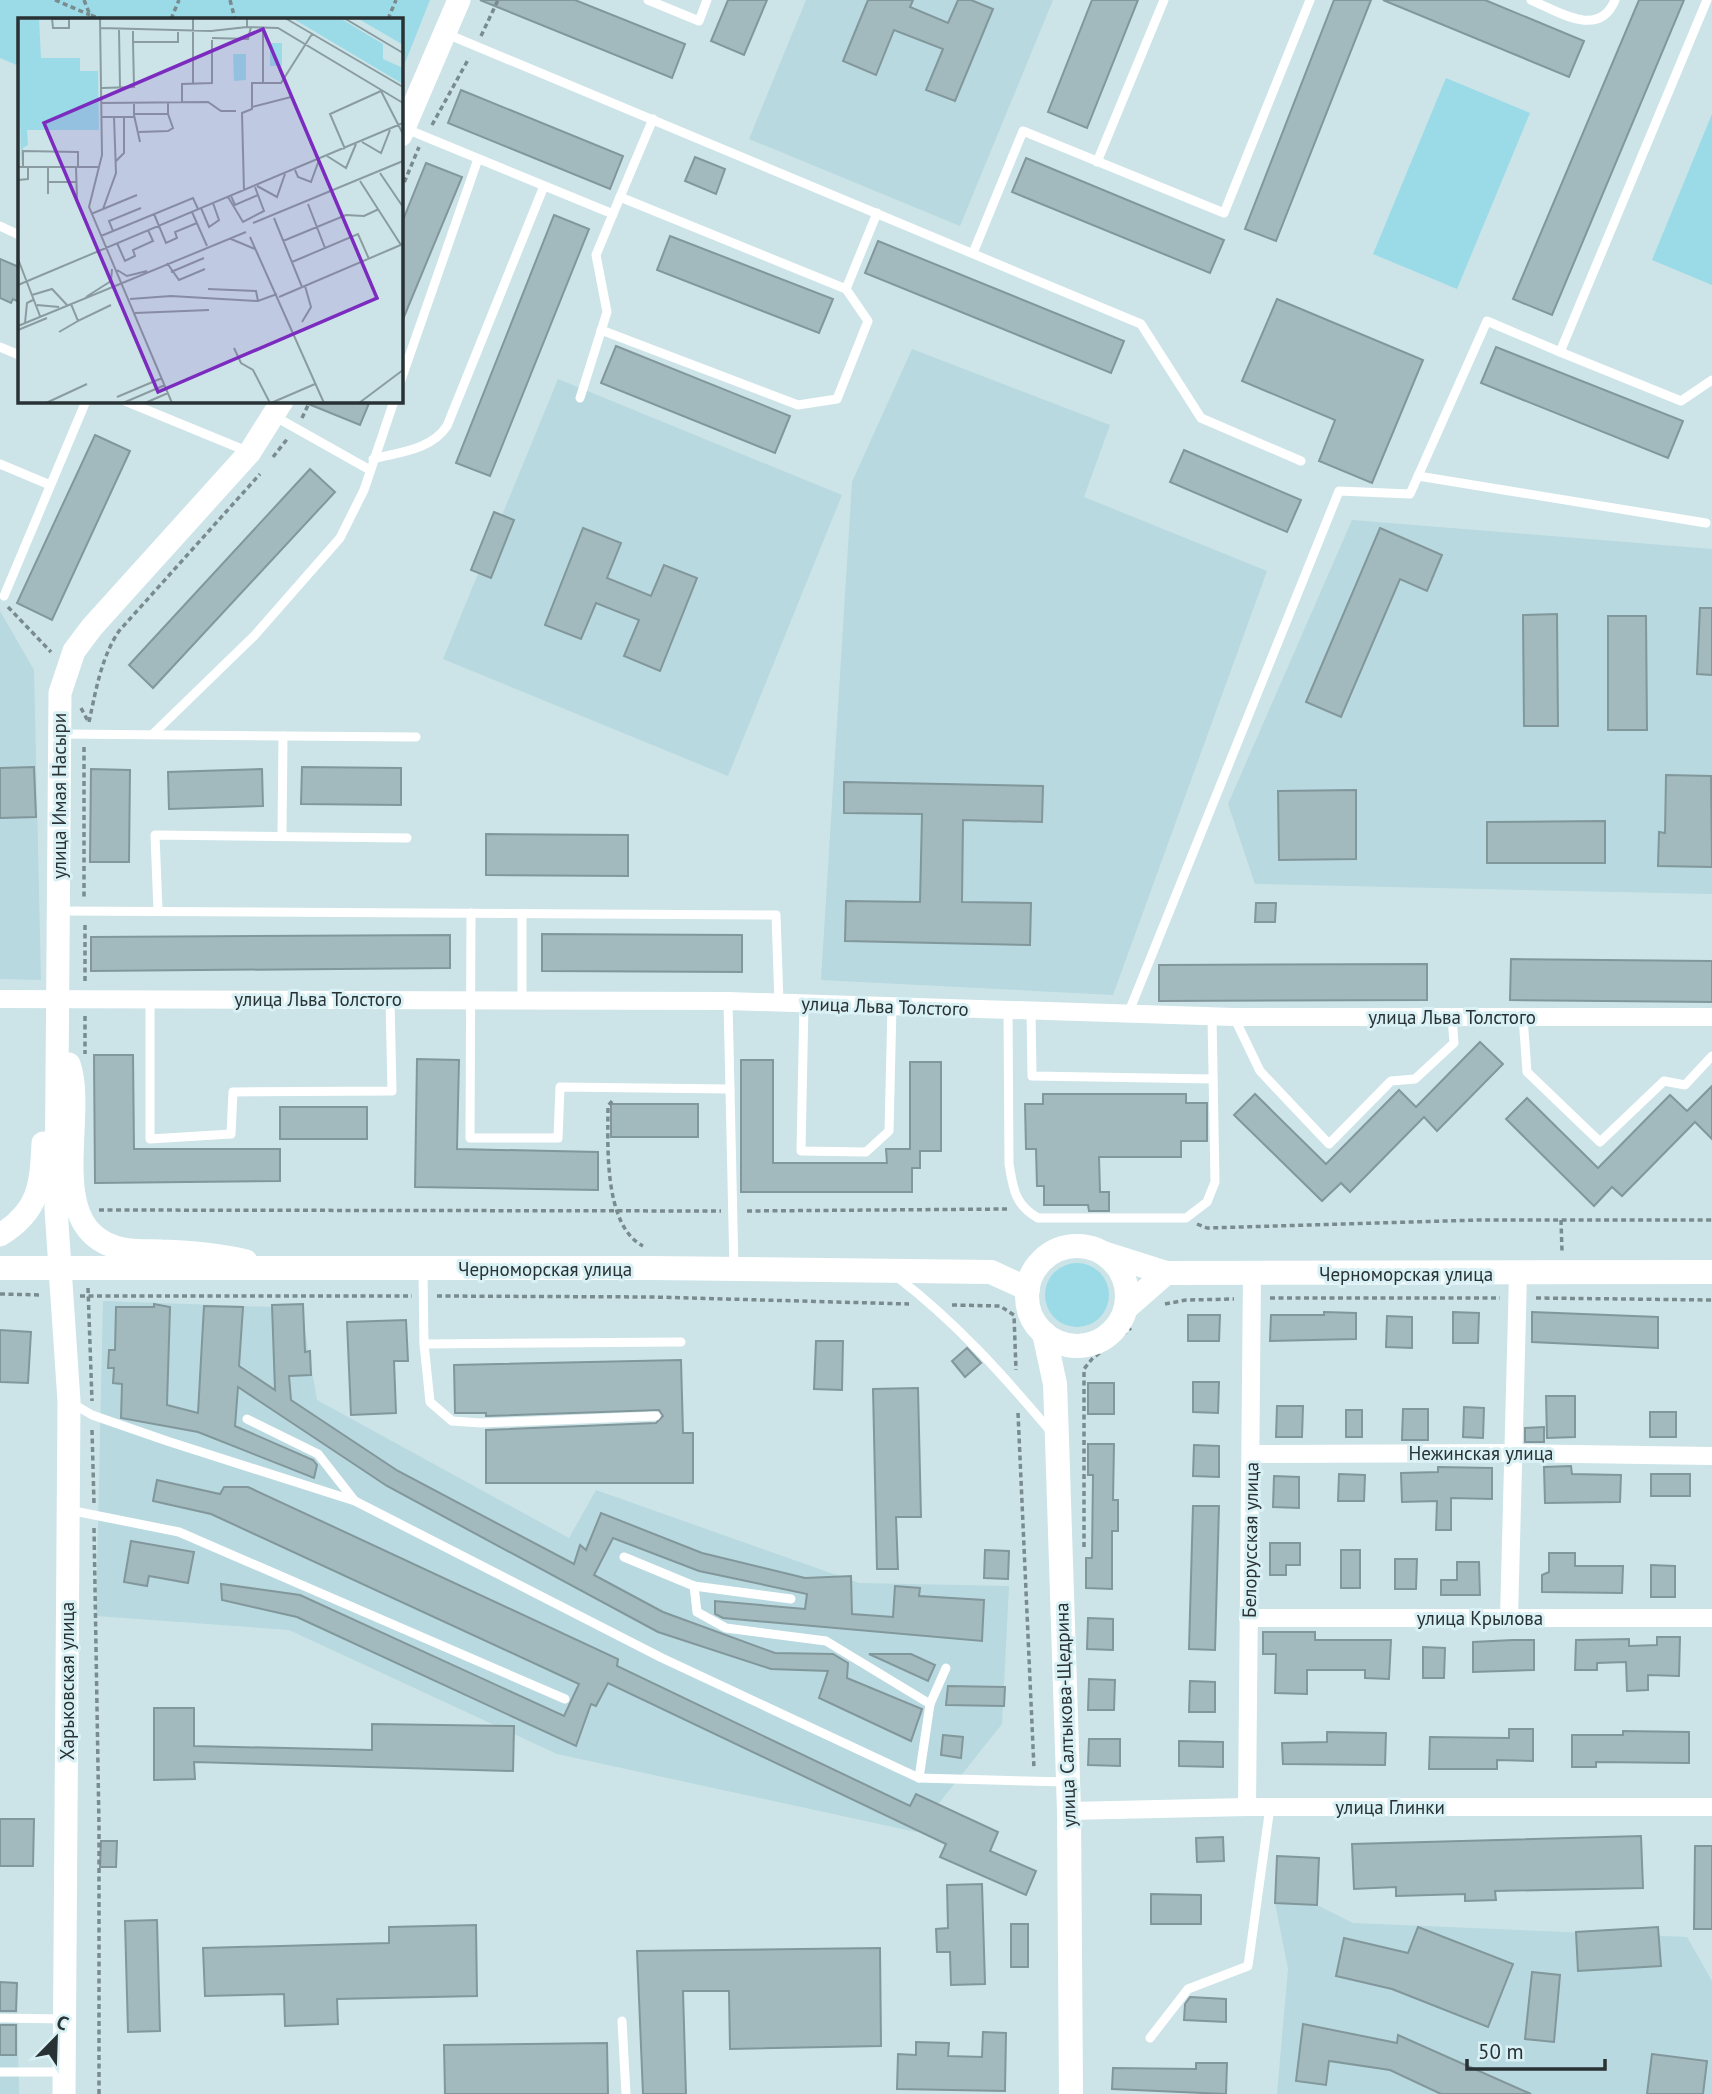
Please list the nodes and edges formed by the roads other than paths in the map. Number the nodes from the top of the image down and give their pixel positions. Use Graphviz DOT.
graph roads {
  1 [pos="459,0"];
  2 [pos="648,0"];
  3 [pos="707,0"];
  4 [pos="1164,0"];
  5 [pos="1310,0"];
  6 [pos="1531,0"];
  7 [pos="1615,0"];
  8 [pos="1707,0"];
  9 [pos="445,33"];
  10 [pos="653,119"];
  11 [pos="410,133"];
  12 [pos="478,159"];
  13 [pos="1097,162"];
  14 [pos="544,186"];
  15 [pos="620,197"];
  16 [pos="877,213"];
  17 [pos="613,214"];
  18 [pos="0,226"];
  19 [pos="18,235"];
  20 [pos="973,253"];
  21 [pos="846,289"];
  22 [pos="601,330"];
  23 [pos="0,347"];
  24 [pos="1560,352"];
  25 [pos="18,355"];
  26 [pos="402,377"];
  27 [pos="1712,380"];
  28 [pos="580,398"];
  29 [pos="86,402"];
  30 [pos="127,402"];
  31 [pos="394,402"];
  32 [pos="278,408"];
  33 [pos="373,459"];
  34 [pos="262,460"];
  35 [pos="1301,461"];
  36 [pos="0,464"];
  37 [pos="370,470"];
  38 [pos="1418,476"];
  39 [pos="50,485"];
  40 [pos="1706,523"];
  41 [pos="4,596"];
  42 [pos="60,734"];
  43 [pos="153,734"];
  44 [pos="283,736"];
  45 [pos="416,737"];
  46 [pos="282,834"];
  47 [pos="407,838"];
  48 [pos="58,911"];
  49 [pos="158,911"];
  50 [pos="471,913"];
  51 [pos="522,914"];
  52 [pos="58,998"];
  53 [pos="0,999"];
  54 [pos="150,999"];
  55 [pos="390,1000"];
  56 [pos="471,1000"];
  57 [pos="522,1000"];
  58 [pos="728,1001"];
  59 [pos="779,1003"];
  60 [pos="804,1003"];
  61 [pos="892,1006"];
  62 [pos="1008,1010"];
  63 [pos="1031,1010"];
  64 [pos="1128,1014"];
  65 [pos="1212,1016"];
  66 [pos="1234,1017"];
  67 [pos="1452,1017"];
  68 [pos="1523,1017"];
  69 [pos="1712,1017"];
  70 [pos="57,1029"];
  71 [pos="1712,1056"];
  72 [pos="1213,1079"];
  73 [pos="730,1089"];
  74 [pos="0,1235"];
  75 [pos="1057,1250"];
  76 [pos="1103,1253"];
  77 [pos="273,1267"];
  78 [pos="0,1268"];
  79 [pos="58,1269"];
  80 [pos="423,1269"];
  81 [pos="734,1269"];
  82 [pos="890,1272"];
  83 [pos="991,1272"];
  84 [pos="1712,1272"];
  85 [pos="1166,1273"];
  86 [pos="1252,1273"];
  87 [pos="1518,1275"];
  88 [pos="1028,1289"];
  89 [pos="1126,1308"];
  90 [pos="1044,1333"];
  91 [pos="681,1342"];
  92 [pos="424,1344"];
  93 [pos="1084,1345"];
  94 [pos="1055,1384"];
  95 [pos="69,1401"];
  96 [pos="656,1416"];
  97 [pos="247,1419"];
  98 [pos="1057,1439"];
  99 [pos="1513,1453"];
  100 [pos="1251,1454"];
  101 [pos="1712,1456"];
  102 [pos="355,1501"];
  103 [pos="68,1510"];
  104 [pos="624,1557"];
  105 [pos="694,1586"];
  106 [pos="791,1599"];
  107 [pos="1248,1618"];
  108 [pos="1508,1618"];
  109 [pos="1712,1618"];
  110 [pos="946,1668"];
  111 [pos="565,1699"];
  112 [pos="930,1704"];
  113 [pos="919,1778"];
  114 [pos="1067,1782"];
  115 [pos="1247,1807"];
  116 [pos="1270,1807"];
  117 [pos="1712,1807"];
  118 [pos="1069,1811"];
  119 [pos="0,2018"];
  120 [pos="64,2019"];
  121 [pos="622,2021"];
  122 [pos="1150,2038"];
  123 [pos="0,2072"];
  124 [pos="64,2083"];
  125 [pos="626,2094"];
  126 [pos="1071,2094"];
  1 -- 9 [label="street"];
  2 -- 3 [label="lane"];
  4 -- 13 [label="lane"];
  5 -- 13 [label="lane"];
  6 -- 7 [label="lane"];
  8 -- 24 [label="lane"];
  9 -- 10 [label="lane"];
  9 -- 11 [label="street"];
  10 -- 15 [label="lane"];
  10 -- 16 [label="lane"];
  11 -- 12 [label="lane"];
  12 -- 14 [label="lane"];
  12 -- 26 [label="lane"];
  13 -- 20 [label="lane"];
  14 -- 17 [label="lane"];
  14 -- 33 [label="lane"];
  15 -- 17 [label="lane"];
  15 -- 21 [label="lane"];
  16 -- 20 [label="lane"];
  16 -- 21 [label="lane"];
  17 -- 22 [label="lane"];
  18 -- 19 [label="lane"];
  20 -- 35 [label="lane"];
  21 -- 22 [label="lane"];
  22 -- 28 [label="lane"];
  23 -- 25 [label="lane"];
  24 -- 27 [label="lane"];
  24 -- 38 [label="lane"];
  29 -- 39 [label="lane"];
  30 -- 34 [label="lane"];
  31 -- 33 [label="lane"];
  32 -- 34 [label="street, улица Имая Насыри"];
  32 -- 37 [label="lane"];
  33 -- 37 [label="lane"];
  34 -- 42 [label="street, улица Имая Насыри"];
  36 -- 39 [label="lane"];
  37 -- 43 [label="lane"];
  38 -- 40 [label="lane"];
  38 -- 64 [label="lane"];
  39 -- 41 [label="lane"];
  42 -- 43 [label="lane"];
  42 -- 48 [label="street, улица Имая Насыри"];
  43 -- 44 [label="lane"];
  44 -- 45 [label="lane"];
  44 -- 46 [label="lane"];
  46 -- 47 [label="lane"];
  46 -- 49 [label="lane"];
  48 -- 49 [label="lane"];
  48 -- 52 [label="street, улица Имая Насыри"];
  49 -- 50 [label="lane"];
  50 -- 51 [label="lane"];
  50 -- 56 [label="lane"];
  51 -- 57 [label="lane"];
  51 -- 59 [label="lane"];
  52 -- 53 [label="street, улица Льва Толстого"];
  52 -- 54 [label="street, улица Льва Толстого"];
  52 -- 70 [label="street, улица Имая Насыри"];
  54 -- 55 [label="street, улица Льва Толстого"];
  54 -- 55 [label="lane"];
  55 -- 56 [label="street, улица Льва Толстого"];
  56 -- 57 [label="street, улица Льва Толстого"];
  56 -- 73 [label="lane"];
  57 -- 58 [label="street, улица Льва Толстого"];
  58 -- 59 [label="street, улица Льва Толстого"];
  58 -- 73 [label="lane"];
  59 -- 60 [label="street, улица Льва Толстого"];
  60 -- 61 [label="street, улица Льва Толстого"];
  60 -- 61 [label="lane"];
  61 -- 62 [label="street, улица Льва Толстого"];
  62 -- 63 [label="street, улица Льва Толстого"];
  62 -- 72 [label="lane"];
  63 -- 64 [label="street, улица Льва Толстого"];
  63 -- 72 [label="lane"];
  64 -- 65 [label="street, улица Льва Толстого"];
  65 -- 66 [label="street, улица Льва Толстого"];
  65 -- 72 [label="lane"];
  66 -- 67 [label="street, улица Льва Толстого"];
  66 -- 67 [label="lane"];
  67 -- 68 [label="street, улица Льва Толстого"];
  68 -- 69 [label="street, улица Льва Толстого"];
  68 -- 71 [label="lane"];
  70 -- 74 [label="street"];
  70 -- 77 [label="street"];
  70 -- 79 [label="street, улица Имая Насыри"];
  73 -- 81 [label="lane"];
  75 -- 76 [label="main road"];
  75 -- 83 [label="main road"];
  75 -- 88 [label="main road"];
  76 -- 85 [label="main road, Черноморская улица"];
  76 -- 89 [label="main road"];
  77 -- 79 [label="main road, Черноморская улица"];
  77 -- 80 [label="main road, Черноморская улица"];
  78 -- 79 [label="main road, Черноморская улица"];
  79 -- 95 [label="street, Харьковская улица"];
  80 -- 81 [label="main road, Черноморская улица"];
  80 -- 92 [label="lane"];
  81 -- 82 [label="main road, Черноморская улица"];
  82 -- 83 [label="main road, Черноморская улица"];
  82 -- 98 [label="lane"];
  83 -- 88 [label="main road, Черноморская улица"];
  84 -- 87 [label="main road, Черноморская улица"];
  85 -- 86 [label="main road, Черноморская улица"];
  85 -- 89 [label="main road"];
  86 -- 87 [label="main road, Черноморская улица"];
  86 -- 100 [label="street, Белорусская улица"];
  87 -- 99 [label="street"];
  88 -- 90 [label="main road"];
  89 -- 93 [label="main road"];
  90 -- 93 [label="main road"];
  90 -- 94 [label="main road, улица Салтыкова-Щедрина"];
  91 -- 92 [label="lane"];
  92 -- 96 [label="lane"];
  93 -- 94 [label="main road"];
  94 -- 98 [label="main road, улица Салтыкова-Щедрина"];
  95 -- 102 [label="lane"];
  95 -- 103 [label="street, Харьковская улица"];
  97 -- 102 [label="lane"];
  98 -- 114 [label="main road, улица Салтыкова-Щедрина"];
  99 -- 100 [label="street, Нежинская улица"];
  99 -- 101 [label="street, Нежинская улица"];
  99 -- 108 [label="street"];
  100 -- 107 [label="street, Белорусская улица"];
  102 -- 113 [label="lane"];
  103 -- 111 [label="lane"];
  103 -- 120 [label="street, Харьковская улица"];
  104 -- 105 [label="lane"];
  105 -- 106 [label="lane"];
  105 -- 112 [label="lane"];
  107 -- 108 [label="street, улица Крылова"];
  107 -- 115 [label="street, Белорусская улица"];
  108 -- 109 [label="street, улица Крылова"];
  110 -- 112 [label="lane"];
  112 -- 113 [label="lane"];
  113 -- 114 [label="lane"];
  114 -- 118 [label="main road, улица Салтыкова-Щедрина"];
  115 -- 116 [label="street, улица Глинки"];
  115 -- 118 [label="street, улица Глинки"];
  116 -- 117 [label="street, улица Глинки"];
  116 -- 122 [label="lane"];
  118 -- 126 [label="main road, улица Салтыкова-Щедрина"];
  119 -- 120 [label="lane"];
  120 -- 124 [label="street, Харьковская улица"];
  121 -- 125 [label="lane"];
  123 -- 124 [label="lane"];
}
